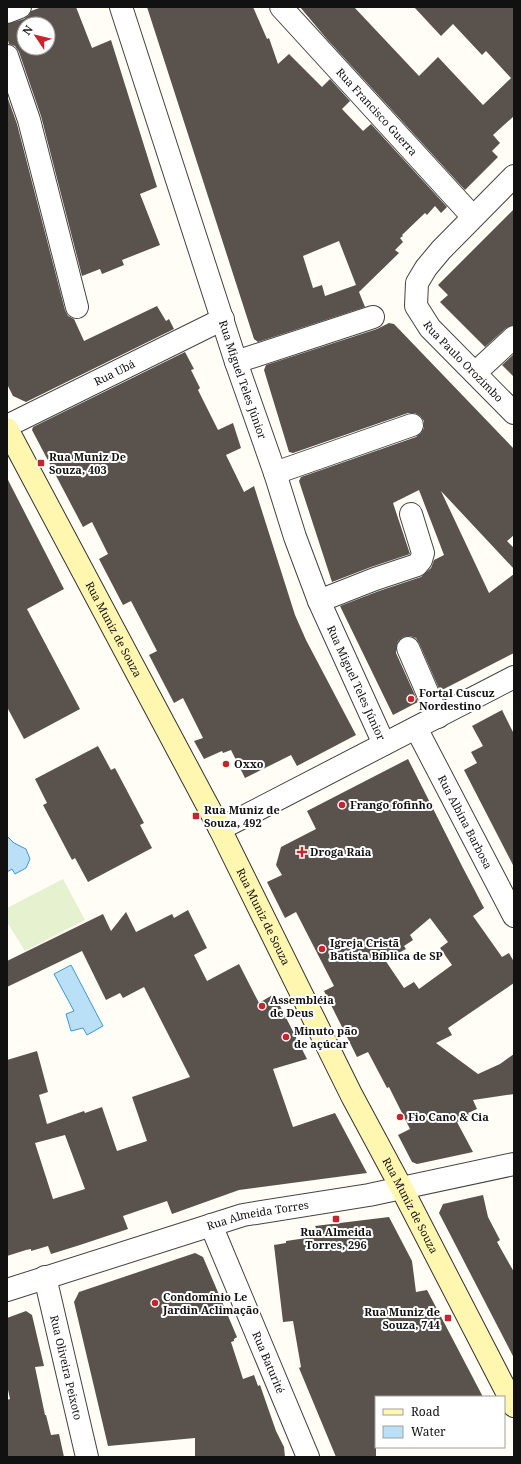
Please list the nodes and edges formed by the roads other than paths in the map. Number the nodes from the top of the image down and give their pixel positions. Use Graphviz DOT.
graph roads {
  1 [pos="20,7"];
  2 [pos="121,7"];
  3 [pos="281,7"];
  4 [pos="7,12"];
  5 [pos="7,56"];
  6 [pos="514,176"];
  7 [pos="473,217"];
  8 [pos="77,307"];
  9 [pos="373,316"];
  10 [pos="223,319"];
  11 [pos="514,337"];
  12 [pos="236,362"];
  13 [pos="475,373"];
  14 [pos="514,414"];
  15 [pos="412,425"];
  16 [pos="7,426"];
  17 [pos="7,429"];
  18 [pos="276,473"];
  19 [pos="411,514"];
  20 [pos="319,601"];
  21 [pos="408,648"];
  22 [pos="514,677"];
  23 [pos="438,717"];
  24 [pos="416,728"];
  25 [pos="384,744"];
  26 [pos="220,829"];
  27 [pos="514,916"];
  28 [pos="514,1164"];
  29 [pos="402,1189"];
  30 [pos="211,1224"];
  31 [pos="45,1277"];
  32 [pos="7,1290"];
  33 [pos="514,1406"];
  34 [pos="86,1457"];
  35 [pos="308,1457"];
  1 -- 4 [label="street"];
  2 -- 10 [label="street, Rua Miguel Teles Júnior"];
  3 -- 7 [label="street, Rua Francisco Guerra"];
  5 -- 8 [label="street"];
  6 -- 7 [label="street"];
  7 -- 13 [label="street, Rua Paulo Orozimbo"];
  9 -- 12 [label="street"];
  10 -- 12 [label="street, Rua Miguel Teles Júnior"];
  10 -- 16 [label="street, Rua Ubá"];
  11 -- 13 [label="street"];
  12 -- 18 [label="street, Rua Miguel Teles Júnior"];
  13 -- 14 [label="street, Rua Paulo Orozimbo"];
  15 -- 18 [label="street"];
  17 -- 26 [label="street, Rua Muniz de Souza"];
  18 -- 20 [label="street, Rua Miguel Teles Júnior"];
  19 -- 20 [label="street"];
  20 -- 25 [label="street, Rua Miguel Teles Júnior"];
  21 -- 23 [label="street"];
  22 -- 23 [label="street"];
  23 -- 24 [label="street"];
  24 -- 25 [label="street"];
  24 -- 27 [label="street, Rua Albina Barbosa"];
  25 -- 26 [label="street"];
  26 -- 29 [label="street, Rua Muniz de Souza"];
  28 -- 29 [label="street, Rua Almeida Torres"];
  29 -- 30 [label="street, Rua Almeida Torres"];
  29 -- 33 [label="street, Rua Muniz de Souza"];
  30 -- 31 [label="street, Rua Almeida Torres"];
  30 -- 35 [label="street, Rua Baturité"];
  31 -- 32 [label="street, Rua Almeida Torres"];
  31 -- 34 [label="street, Rua Oliveira Peixoto"];
}
